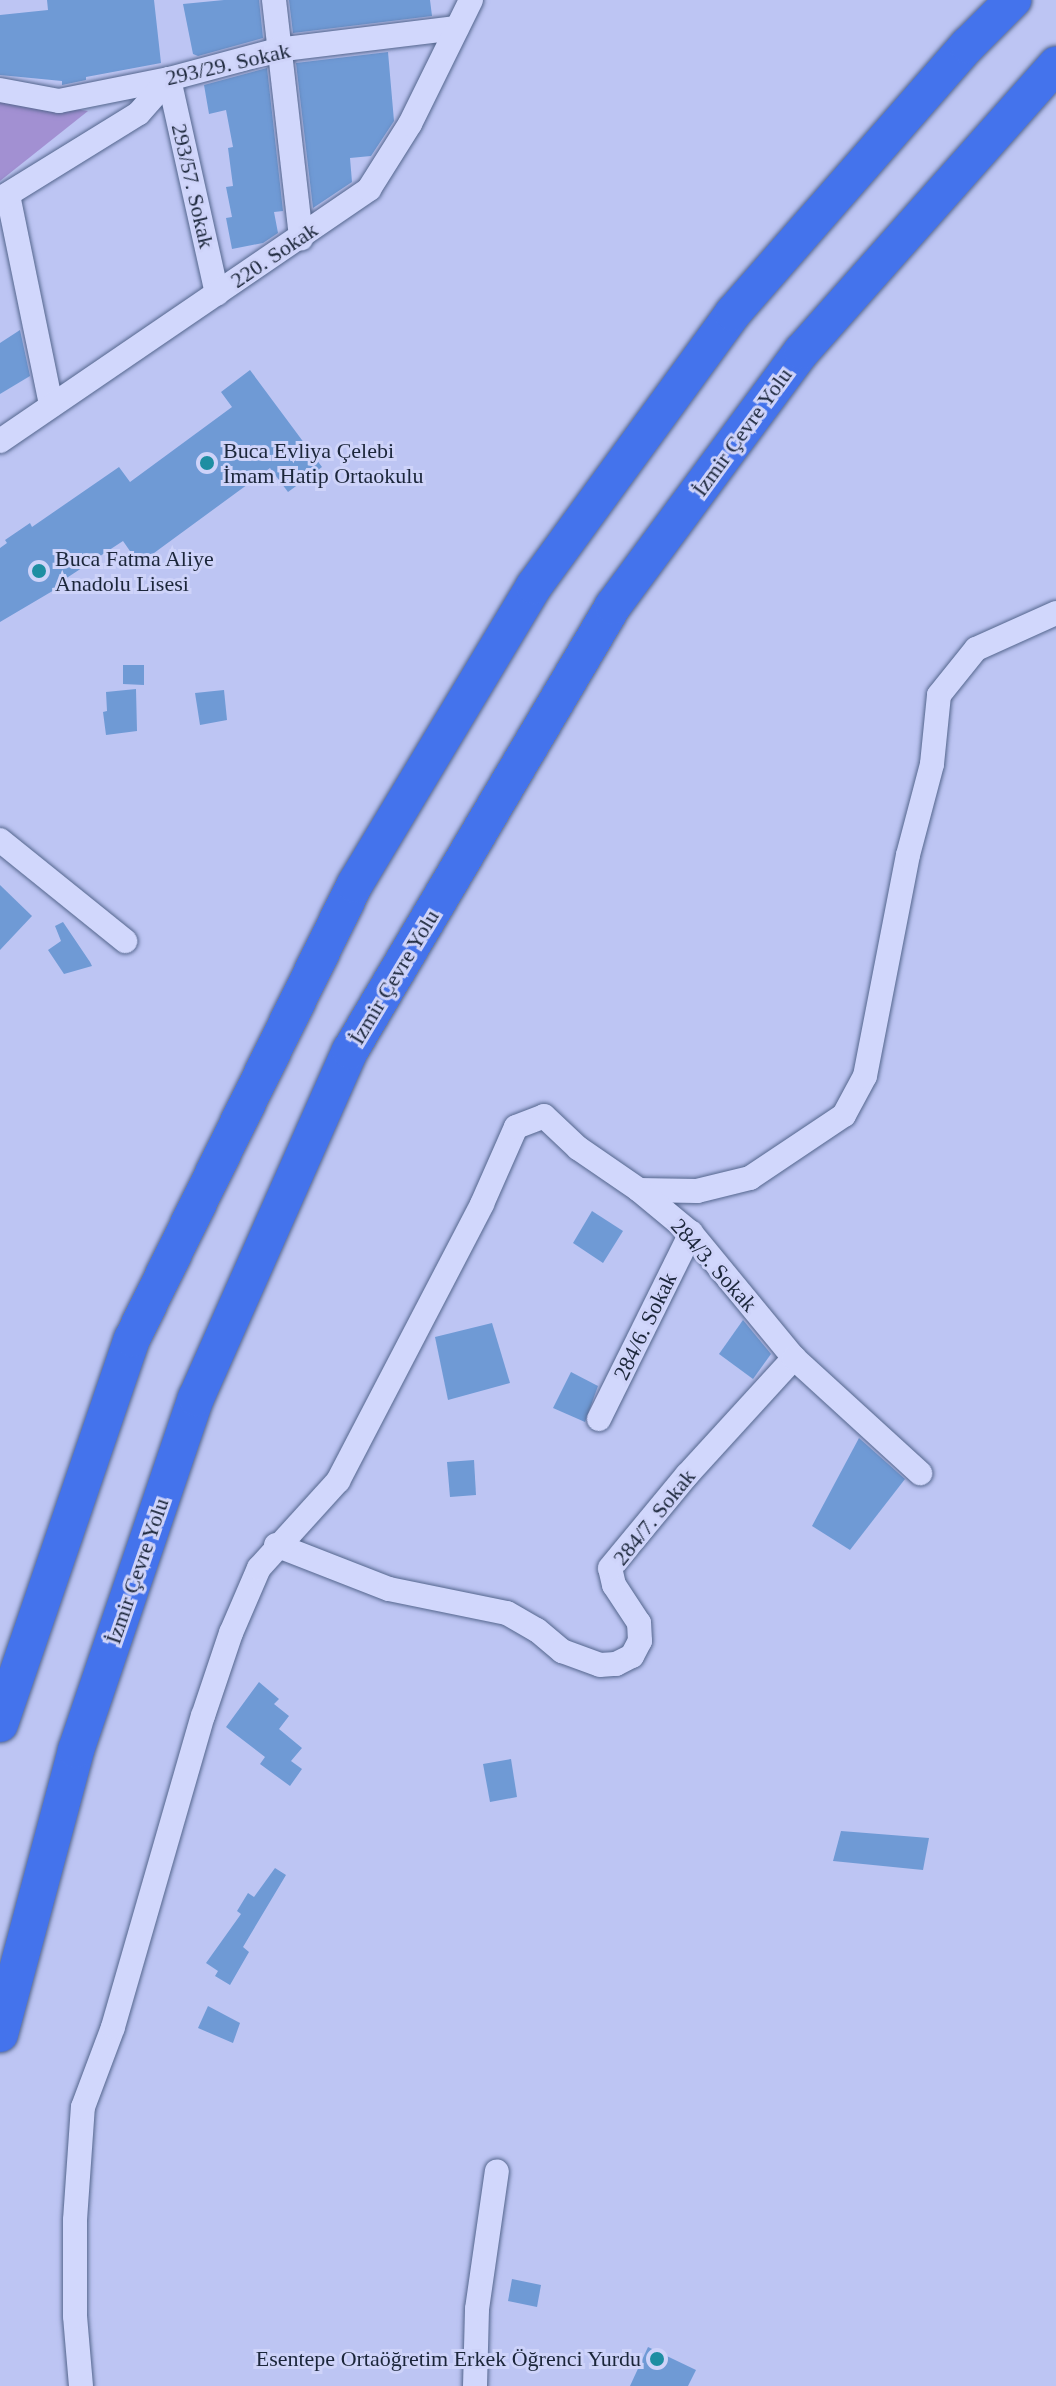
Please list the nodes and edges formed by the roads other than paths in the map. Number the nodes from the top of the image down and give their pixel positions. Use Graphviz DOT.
graph roads {
  1 [pos="274,0"];
  2 [pos="471,0"];
  3 [pos="1013,0"];
  4 [pos="457,28"];
  5 [pos="277,50"];
  6 [pos="1056,65"];
  7 [pos="169,79"];
  8 [pos="0,90"];
  9 [pos="4,197"];
  10 [pos="301,238"];
  11 [pos="217,294"];
  12 [pos="51,405"];
  13 [pos="0,441"];
  14 [pos="1056,613"];
  15 [pos="0,840"];
  16 [pos="125,941"];
  17 [pos="639,1190"];
  18 [pos="691,1233"];
  19 [pos="794,1358"];
  20 [pos="599,1419"];
  21 [pos="920,1473"];
  22 [pos="276,1545"];
  23 [pos="0,1724"];
  24 [pos="0,2034"];
  25 [pos="497,2171"];
  26 [pos="81,2386"];
  27 [pos="475,2386"];
  1 -- 5 [label="street"];
  2 -- 4 [label="street, 220. Sokak"];
  3 -- 23 [label="highway"];
  4 -- 5 [label="street, 293/29. Sokak"];
  4 -- 10 [label="street, 220. Sokak"];
  5 -- 7 [label="street, 293/29. Sokak"];
  5 -- 10 [label="street"];
  6 -- 24 [label="highway, İzmir Çevre Yolu"];
  7 -- 8 [label="street, 293/29. Sokak"];
  7 -- 9 [label="street"];
  7 -- 11 [label="street, 293/57. Sokak"];
  9 -- 12 [label="street"];
  10 -- 11 [label="street, 220. Sokak"];
  11 -- 12 [label="street, 220. Sokak"];
  12 -- 13 [label="street, 220. Sokak"];
  14 -- 17 [label="street"];
  15 -- 16 [label="street"];
  17 -- 18 [label="street, 284/3. Sokak"];
  17 -- 22 [label="street, 284/3. Sokak"];
  18 -- 19 [label="street, 284/3. Sokak"];
  18 -- 20 [label="street, 284/6. Sokak"];
  19 -- 21 [label="street, 284/3. Sokak"];
  19 -- 22 [label="street, 284/7. Sokak"];
  22 -- 26 [label="street"];
  25 -- 27 [label="street"];
}
